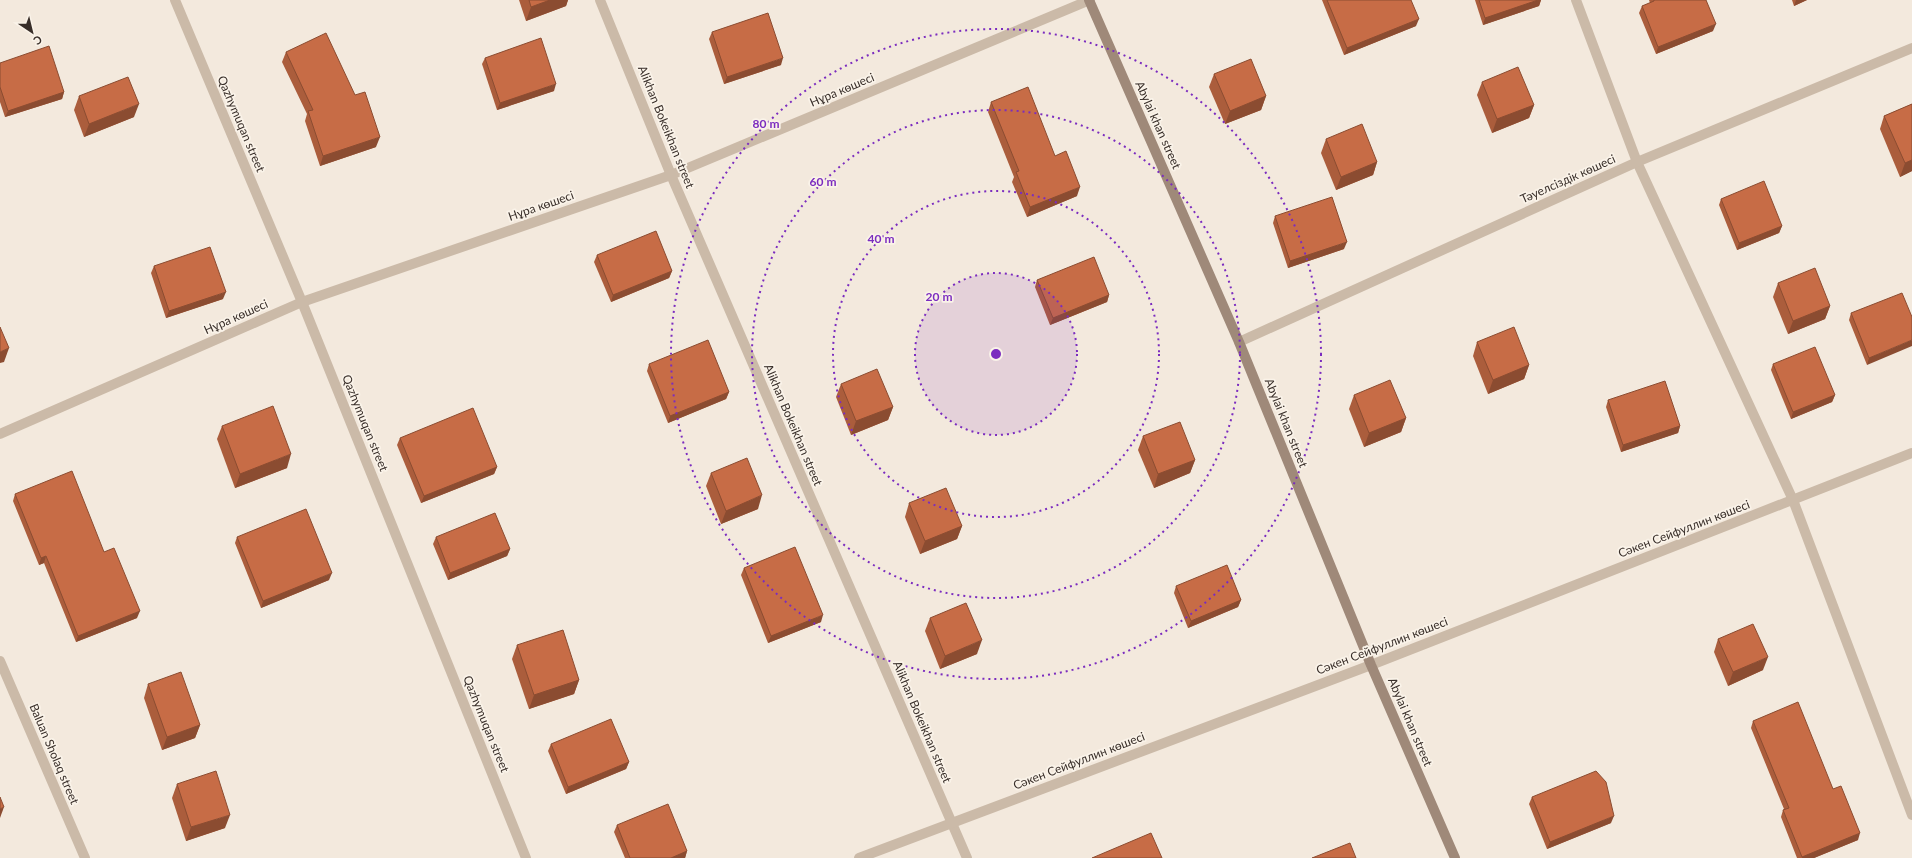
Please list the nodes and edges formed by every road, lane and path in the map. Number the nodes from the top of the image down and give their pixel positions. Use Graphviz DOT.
graph roads {
  1 [pos="175,0"];
  2 [pos="600,0"];
  3 [pos="1089,0"];
  4 [pos="1576,0"];
  5 [pos="1912,48"];
  6 [pos="1637,162"];
  7 [pos="671,175"];
  8 [pos="302,302"];
  9 [pos="1239,342"];
  10 [pos="0,434"];
  11 [pos="1912,452"];
  12 [pos="1793,500"];
  13 [pos="0,661"];
  14 [pos="1372,665"];
  15 [pos="1912,815"];
  16 [pos="952,823"];
  17 [pos="85,858"];
  18 [pos="526,858"];
  19 [pos="859,858"];
  20 [pos="968,858"];
  21 [pos="1455,858"];
  1 -- 8 [label="street, Qazhymuqan street"];
  2 -- 7 [label="street, Alikhan Bokeikhan street"];
  3 -- 7 [label="street, Нұра көшесі"];
  3 -- 9 [label="street, Abylai khan street"];
  4 -- 6 [label="street"];
  5 -- 6 [label="street, Тәуелсіздік көшесі"];
  6 -- 9 [label="street, Тәуелсіздік көшесі"];
  6 -- 12 [label="street"];
  7 -- 8 [label="street, Нұра көшесі"];
  7 -- 16 [label="street, Alikhan Bokeikhan street"];
  8 -- 10 [label="street, Нұра көшесі"];
  8 -- 18 [label="street, Qazhymuqan street"];
  9 -- 14 [label="street, Abylai khan street"];
  11 -- 12 [label="street, Сәкен Сейфуллин көшесі"];
  12 -- 14 [label="street, Сәкен Сейфуллин көшесі"];
  12 -- 15 [label="street"];
  13 -- 17 [label="street, Baluan Sholaq street"];
  14 -- 16 [label="street, Сәкен Сейфуллин көшесі"];
  14 -- 21 [label="street, Abylai khan street"];
  16 -- 19 [label="street, Сәкен Сейфуллин көшесі"];
  16 -- 20 [label="street, Alikhan Bokeikhan street"];
}
